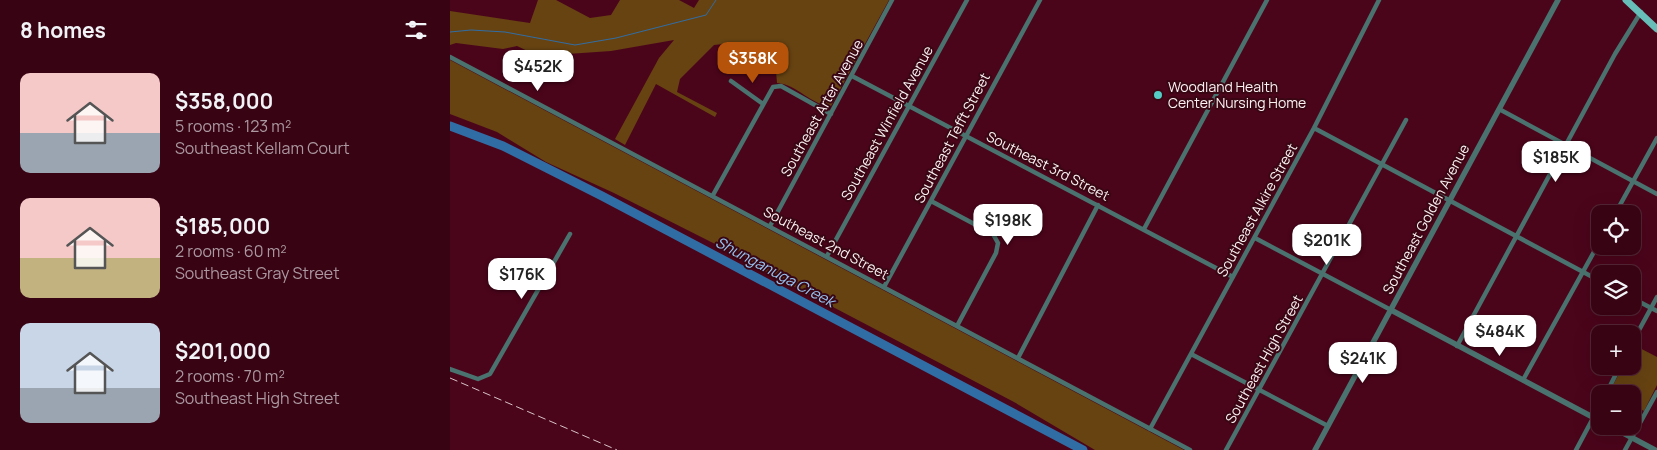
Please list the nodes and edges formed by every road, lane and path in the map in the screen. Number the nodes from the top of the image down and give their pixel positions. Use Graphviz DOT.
graph roads {
  1 [pos="892,0"];
  2 [pos="967,0"];
  3 [pos="1040,0"];
  4 [pos="1267,0"];
  5 [pos="1380,0"];
  6 [pos="1558,0"];
  7 [pos="1626,0"];
  8 [pos="1641,12"];
  9 [pos="1657,28"];
  10 [pos="450,57"];
  11 [pos="852,76"];
  12 [pos="731,81"];
  13 [pos="763,104"];
  14 [pos="909,106"];
  15 [pos="1499,109"];
  16 [pos="831,114"];
  17 [pos="1406,120"];
  18 [pos="1314,128"];
  19 [pos="965,137"];
  20 [pos="1657,138"];
  21 [pos="1566,144"];
  22 [pos="1382,165"];
  23 [pos="1633,181"];
  24 [pos="1657,194"];
  25 [pos="713,195"];
  26 [pos="931,201"];
  27 [pos="1450,201"];
  28 [pos="1098,205"];
  29 [pos="1620,205"];
  30 [pos="770,226"];
  31 [pos="1144,229"];
  32 [pos="570,234"];
  33 [pos="1517,236"];
  34 [pos="1255,238"];
  35 [pos="1592,255"];
  36 [pos="827,256"];
  37 [pos="1583,272"];
  38 [pos="1322,274"];
  39 [pos="1591,276"];
  40 [pos="1233,277"];
  41 [pos="884,287"];
  42 [pos="1657,297"];
  43 [pos="1641,303"];
  44 [pos="1651,308"];
  45 [pos="1391,310"];
  46 [pos="1657,311"];
  47 [pos="957,326"];
  48 [pos="1641,326"];
  49 [pos="1457,346"];
  50 [pos="1191,354"];
  51 [pos="1018,358"];
  52 [pos="450,368"];
  53 [pos="1523,380"];
  54 [pos="1260,390"];
  55 [pos="1657,392"];
  56 [pos="1591,416"];
  57 [pos="1591,421"];
  58 [pos="1328,426"];
  59 [pos="1150,428"];
  60 [pos="1626,435"];
  61 [pos="1632,438"];
  62 [pos="1190,450"];
  63 [pos="1226,450"];
  64 [pos="1314,450"];
  65 [pos="1576,450"];
  66 [pos="1625,450"];
  67 [pos="1655,450"];
  1 -- 11 [label="street, Southeast Arter Avenue"];
  2 -- 14 [label="street, Southeast Winfield Avenue"];
  3 -- 19 [label="street, Southeast Tefft Street"];
  4 -- 31 [label="street"];
  5 -- 18 [label="street, Southeast Alkire Street"];
  6 -- 15 [label="street, Southeast Golden Avenue"];
  7 -- 8 [label="main road"];
  8 -- 9 [label="main road"];
  8 -- 21 [label="street"];
  10 -- 25 [label="street, Southeast 2nd Street"];
  11 -- 14 [label="street, Southeast 3rd Street"];
  11 -- 16 [label="street, Southeast Arter Avenue"];
  12 -- 13 [label="street"];
  13 -- 16 [label="street"];
  13 -- 25 [label="street"];
  14 -- 19 [label="street, Southeast 3rd Street"];
  14 -- 36 [label="street, Southeast Winfield Avenue"];
  15 -- 21 [label="street"];
  15 -- 27 [label="street, Southeast Golden Avenue"];
  16 -- 30 [label="street, Southeast Arter Avenue"];
  17 -- 22 [label="street, Southeast High Street"];
  18 -- 22 [label="street"];
  18 -- 34 [label="street, Southeast Alkire Street"];
  19 -- 26 [label="street, Southeast Tefft Street"];
  19 -- 28 [label="street, Southeast 3rd Street"];
  20 -- 23 [label="street"];
  21 -- 23 [label="street"];
  21 -- 33 [label="street"];
  22 -- 27 [label="street"];
  22 -- 38 [label="street, Southeast High Street"];
  23 -- 24 [label="street"];
  23 -- 29 [label="street"];
  25 -- 30 [label="street, Southeast 2nd Street"];
  26 -- 41 [label="street, Southeast Tefft Street"];
  26 -- 47 [label="street"];
  27 -- 33 [label="street"];
  27 -- 45 [label="street, Southeast Golden Avenue"];
  28 -- 31 [label="street, Southeast 3rd Street"];
  28 -- 51 [label="street"];
  30 -- 36 [label="street, Southeast 2nd Street"];
  31 -- 40 [label="street, Southeast 3rd Street"];
  32 -- 52 [label="street"];
  33 -- 37 [label="street"];
  33 -- 49 [label="street"];
  34 -- 38 [label="street"];
  34 -- 40 [label="street, Southeast Alkire Street"];
  35 -- 37 [label="street"];
  36 -- 41 [label="street, Southeast 2nd Street"];
  37 -- 39 [label="street"];
  37 -- 53 [label="street"];
  38 -- 45 [label="street"];
  38 -- 54 [label="street, Southeast High Street"];
  40 -- 50 [label="street, Southeast Alkire Street"];
  41 -- 47 [label="street, Southeast 2nd Street"];
  42 -- 44 [label="street"];
  43 -- 44 [label="street"];
  44 -- 46 [label="street"];
  44 -- 48 [label="street"];
  45 -- 49 [label="street"];
  45 -- 58 [label="street, Southeast Golden Avenue"];
  47 -- 51 [label="street, Southeast 2nd Street"];
  49 -- 53 [label="street"];
  50 -- 54 [label="street"];
  50 -- 59 [label="street, Southeast Alkire Street"];
  51 -- 59 [label="street, Southeast 2nd Street"];
  53 -- 56 [label="street"];
  54 -- 58 [label="street"];
  54 -- 63 [label="street, Southeast High Street"];
  55 -- 61 [label="street"];
  57 -- 65 [label="street"];
  58 -- 64 [label="street, Southeast Golden Avenue"];
  59 -- 62 [label="street, Southeast 2nd Street"];
  60 -- 61 [label="street"];
  61 -- 66 [label="street"];
  61 -- 67 [label="street"];
}
